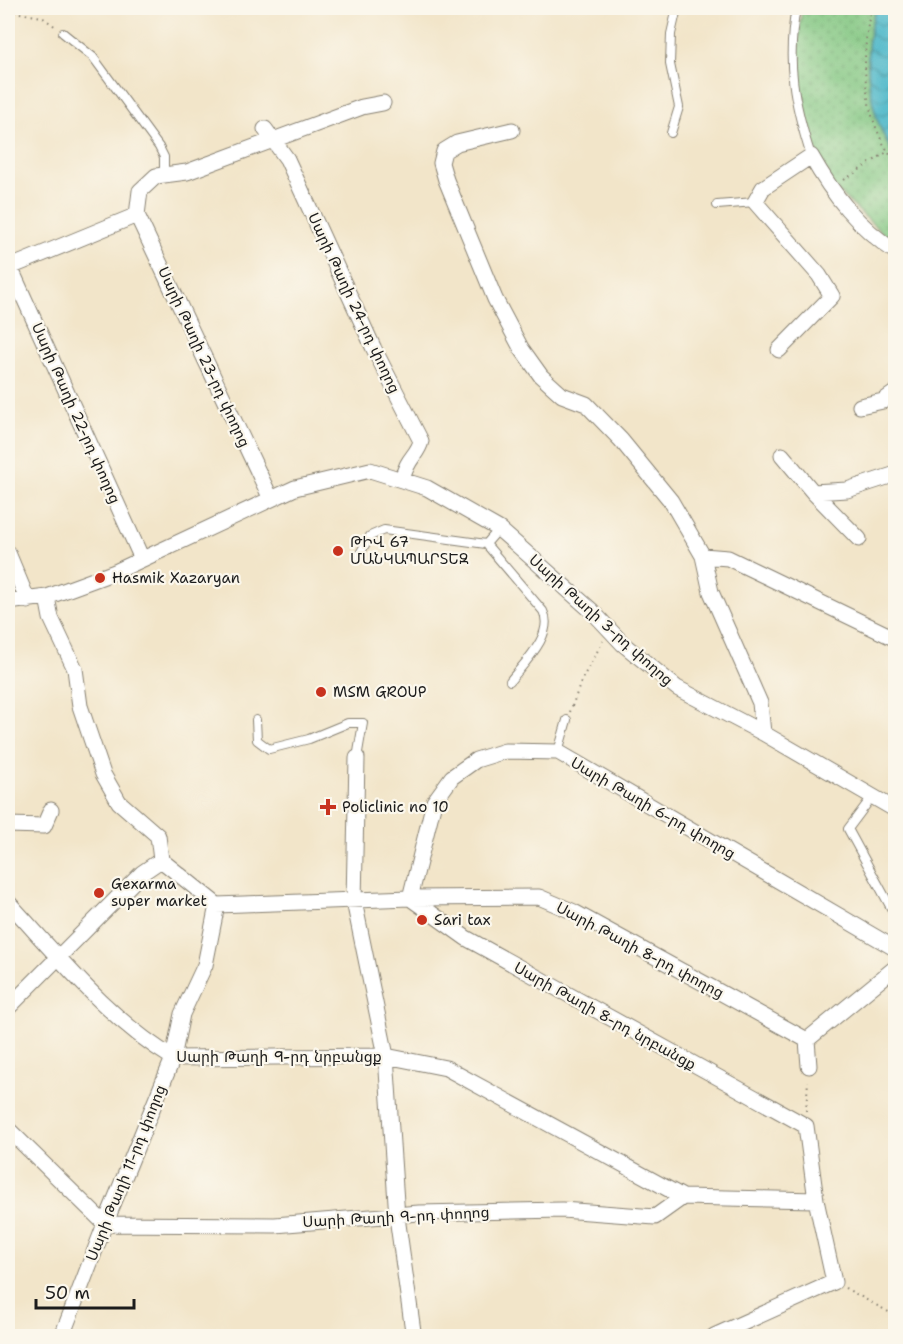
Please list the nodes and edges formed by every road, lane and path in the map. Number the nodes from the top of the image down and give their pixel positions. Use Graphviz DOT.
graph roads {
  1 [pos="677,8"];
  2 [pos="796,8"];
  3 [pos="871,8"];
  4 [pos="8,11"];
  5 [pos="63,33"];
  6 [pos="383,104"];
  7 [pos="512,130"];
  8 [pos="671,133"];
  9 [pos="269,135"];
  10 [pos="886,152"];
  11 [pos="811,156"];
  12 [pos="896,163"];
  13 [pos="164,173"];
  14 [pos="830,189"];
  15 [pos="755,202"];
  16 [pos="717,205"];
  17 [pos="137,215"];
  18 [pos="896,252"];
  19 [pos="9,267"];
  20 [pos="779,350"];
  21 [pos="896,392"];
  22 [pos="860,406"];
  23 [pos="782,455"];
  24 [pos="896,474"];
  25 [pos="403,478"];
  26 [pos="813,492"];
  27 [pos="271,499"];
  28 [pos="499,529"];
  29 [pos="859,539"];
  30 [pos="486,544"];
  31 [pos="8,553"];
  32 [pos="703,556"];
  33 [pos="358,557"];
  34 [pos="142,559"];
  35 [pos="47,597"];
  36 [pos="28,601"];
  37 [pos="8,602"];
  38 [pos="896,639"];
  39 [pos="623,644"];
  40 [pos="510,681"];
  41 [pos="256,720"];
  42 [pos="567,720"];
  43 [pos="763,733"];
  44 [pos="558,752"];
  45 [pos="357,758"];
  46 [pos="872,797"];
  47 [pos="51,810"];
  48 [pos="896,810"];
  49 [pos="8,825"];
  50 [pos="161,860"];
  51 [pos="410,898"];
  52 [pos="354,901"];
  53 [pos="8,902"];
  54 [pos="217,905"];
  55 [pos="896,917"];
  56 [pos="896,949"];
  57 [pos="60,958"];
  58 [pos="896,967"];
  59 [pos="8,1008"];
  60 [pos="807,1040"];
  61 [pos="386,1056"];
  62 [pos="173,1058"];
  63 [pos="809,1066"];
  64 [pos="806,1126"];
  65 [pos="8,1129"];
  66 [pos="683,1197"];
  67 [pos="816,1200"];
  68 [pos="398,1217"];
  69 [pos="105,1224"];
  70 [pos="834,1282"];
  71 [pos="896,1316"];
  72 [pos="413,1331"];
  73 [pos="62,1336"];
  74 [pos="714,1336"];
  1 -- 8 [label="lane"];
  2 -- 11 [label="lane"];
  3 -- 10 [label="path"];
  4 -- 5 [label="path"];
  5 -- 13 [label="lane"];
  6 -- 9 [label="street"];
  7 -- 32 [label="street"];
  9 -- 13 [label="street"];
  9 -- 25 [label="street, Սարի Թաղի 24-րդ փողոց"];
  10 -- 12 [label="path"];
  10 -- 14 [label="path"];
  11 -- 14 [label="street"];
  11 -- 15 [label="street"];
  13 -- 17 [label="street"];
  14 -- 18 [label="street"];
  15 -- 16 [label="lane"];
  15 -- 20 [label="street"];
  17 -- 19 [label="street"];
  17 -- 27 [label="street, Սարի Թաղի 23-րդ փողոց"];
  19 -- 34 [label="street, Սարի Թաղի 22-րդ փողոց"];
  21 -- 22 [label="street"];
  23 -- 26 [label="street"];
  24 -- 26 [label="street"];
  25 -- 27 [label="street, Սարի Թաղի 3-րդ փողոց"];
  25 -- 28 [label="street, Սարի Թաղի 3-րդ փողոց"];
  26 -- 29 [label="street"];
  27 -- 34 [label="street, Սարի Թաղի 3-րդ փողոց"];
  28 -- 30 [label="lane"];
  28 -- 39 [label="street, Սարի Թաղի 3-րդ փողոց"];
  30 -- 33 [label="lane"];
  30 -- 40 [label="lane"];
  31 -- 36 [label="street"];
  32 -- 38 [label="street"];
  32 -- 43 [label="street"];
  34 -- 35 [label="street, Սարի Թաղի 3-րդ փողոց"];
  35 -- 36 [label="street, Սարի Թաղի 3-րդ փողոց"];
  35 -- 50 [label="street"];
  36 -- 37 [label="street, Սարի Թաղի 3-րդ փողոց"];
  39 -- 42 [label="path"];
  39 -- 43 [label="street, Սարի Թաղի 3-րդ փողոց"];
  41 -- 45 [label="lane"];
  42 -- 44 [label="lane"];
  43 -- 46 [label="street, Սարի Թաղի 3-րդ փողոց"];
  44 -- 51 [label="street, Սարի Թաղի 6-րդ փողոց"];
  44 -- 56 [label="street, Սարի Թաղի 6-րդ փողոց"];
  45 -- 52 [label="street"];
  46 -- 48 [label="street, Սարի Թաղի 3-րդ փողոց"];
  46 -- 55 [label="lane"];
  47 -- 49 [label="street"];
  50 -- 54 [label="street"];
  50 -- 57 [label="street"];
  51 -- 52 [label="street, Սարի Թաղի 8-րդ փողոց"];
  51 -- 60 [label="street, Սարի Թաղի 8-րդ փողոց"];
  51 -- 64 [label="street, Սարի Թաղի 8-րդ նրբանցք"];
  52 -- 54 [label="street, Սարի Թաղի 8-րդ փողոց"];
  52 -- 61 [label="street"];
  53 -- 57 [label="street, Սարի Թաղի 9-րդ նրբանցք"];
  54 -- 62 [label="street, Սարի Թաղի 11-րդ փողոց"];
  57 -- 59 [label="street"];
  57 -- 62 [label="street, Սարի Թաղի 9-րդ նրբանցք"];
  58 -- 60 [label="street"];
  60 -- 63 [label="street"];
  61 -- 62 [label="street, Սարի Թաղի 9-րդ նրբանցք"];
  61 -- 66 [label="street, Սարի Թաղի 9-րդ նրբանցք"];
  61 -- 68 [label="street"];
  62 -- 69 [label="street, Սարի Թաղի 11-րդ փողոց"];
  63 -- 64 [label="path"];
  64 -- 67 [label="street"];
  65 -- 69 [label="street"];
  66 -- 67 [label="street"];
  66 -- 68 [label="street, Սարի Թաղի 9-րդ փողոց"];
  67 -- 70 [label="street"];
  68 -- 69 [label="street, Սարի Թաղի 9-րդ փողոց"];
  68 -- 72 [label="street"];
  69 -- 73 [label="street, Սարի Թաղի 11-րդ փողոց"];
  70 -- 71 [label="path"];
  70 -- 74 [label="street"];
}
